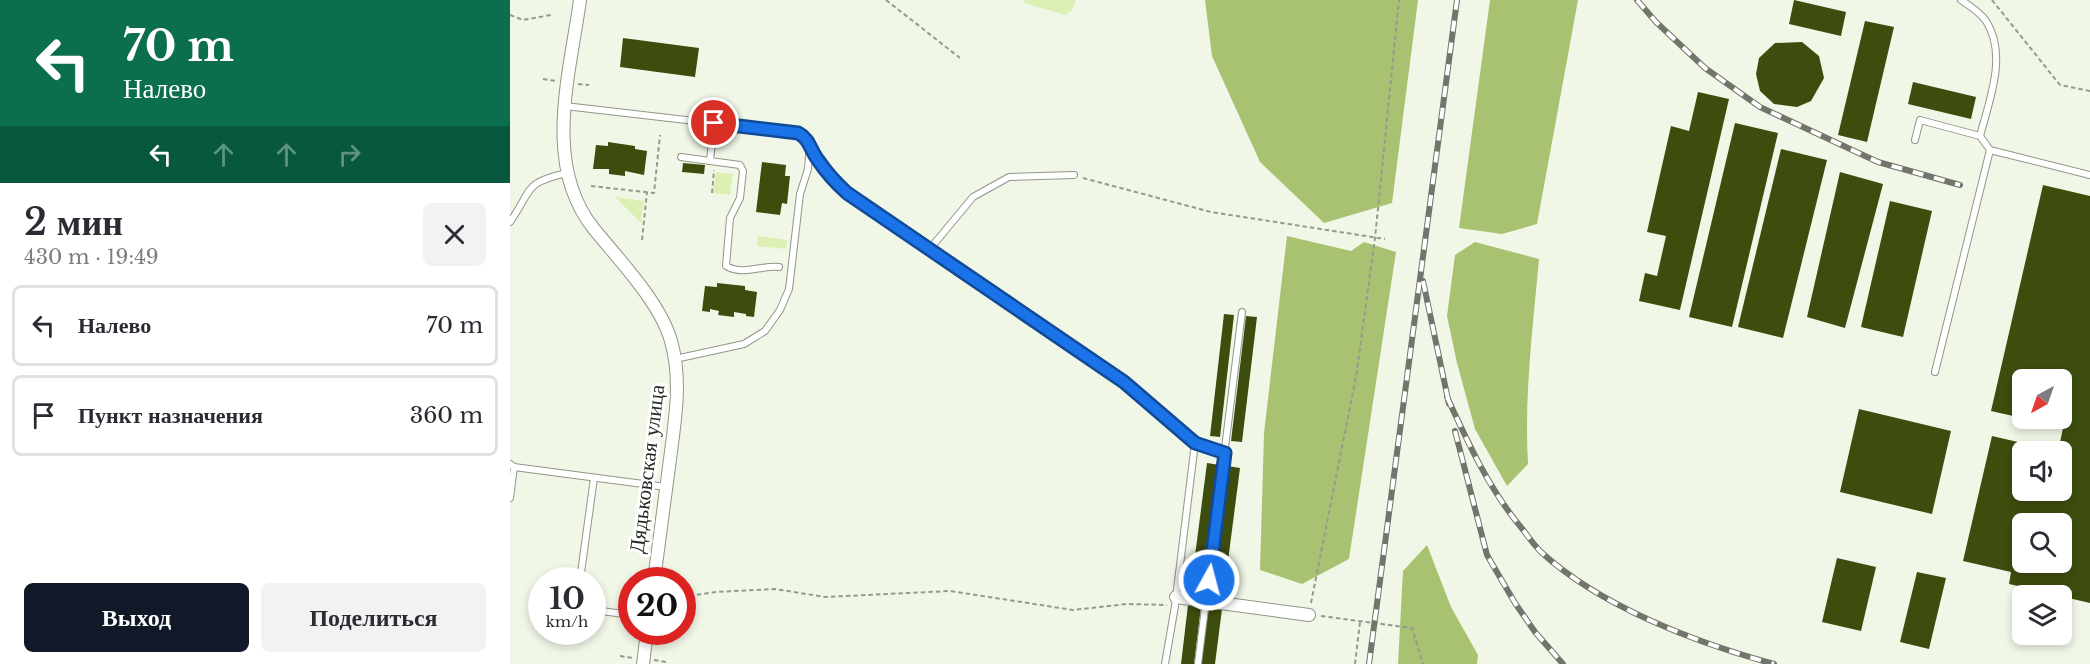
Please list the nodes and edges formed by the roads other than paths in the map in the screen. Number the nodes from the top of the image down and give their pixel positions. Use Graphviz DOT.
graph roads {
  1 [pos="580,0"];
  2 [pos="1961,0"];
  3 [pos="565,106"];
  4 [pos="714,123"];
  5 [pos="1980,136"];
  6 [pos="1915,140"];
  7 [pos="810,148"];
  8 [pos="1989,150"];
  9 [pos="681,157"];
  10 [pos="713,161"];
  11 [pos="567,173"];
  12 [pos="1074,175"];
  13 [pos="2090,175"];
  14 [pos="510,222"];
  15 [pos="929,250"];
  16 [pos="779,267"];
  17 [pos="1242,312"];
  18 [pos="675,359"];
  19 [pos="1935,372"];
  20 [pos="1195,443"];
  21 [pos="1225,453"];
  22 [pos="512,465"];
  23 [pos="594,478"];
  24 [pos="666,487"];
  25 [pos="510,498"];
  26 [pos="582,567"];
  27 [pos="656,567"];
  28 [pos="1176,601"];
  29 [pos="1206,601"];
  30 [pos="1309,615"];
  31 [pos="645,645"];
  32 [pos="643,661"];
  33 [pos="1165,664"];
  34 [pos="1198,664"];
  1 -- 3 [label="street, Дядьковская улица"];
  2 -- 5 [label="lane"];
  3 -- 4 [label="lane"];
  3 -- 11 [label="street, Дядьковская улица"];
  4 -- 7 [label="lane"];
  4 -- 10 [label="lane"];
  5 -- 6 [label="lane"];
  5 -- 8 [label="lane"];
  7 -- 15 [label="lane"];
  7 -- 18 [label="lane"];
  8 -- 13 [label="lane"];
  8 -- 19 [label="lane"];
  9 -- 10 [label="lane"];
  10 -- 16 [label="lane"];
  11 -- 14 [label="lane"];
  11 -- 18 [label="street, Дядьковская улица"];
  12 -- 15 [label="lane"];
  15 -- 20 [label="lane"];
  17 -- 21 [label="lane"];
  18 -- 24 [label="street, Дядьковская улица"];
  20 -- 21 [label="lane"];
  20 -- 28 [label="lane"];
  21 -- 29 [label="lane"];
  22 -- 23 [label="lane"];
  22 -- 25 [label="lane"];
  23 -- 24 [label="lane"];
  23 -- 26 [label="lane"];
  24 -- 27 [label="street, Дядьковская улица"];
  28 -- 29 [label="street"];
  28 -- 33 [label="lane"];
  29 -- 30 [label="street"];
  29 -- 34 [label="lane"];
  31 -- 32 [label="street"];
}
